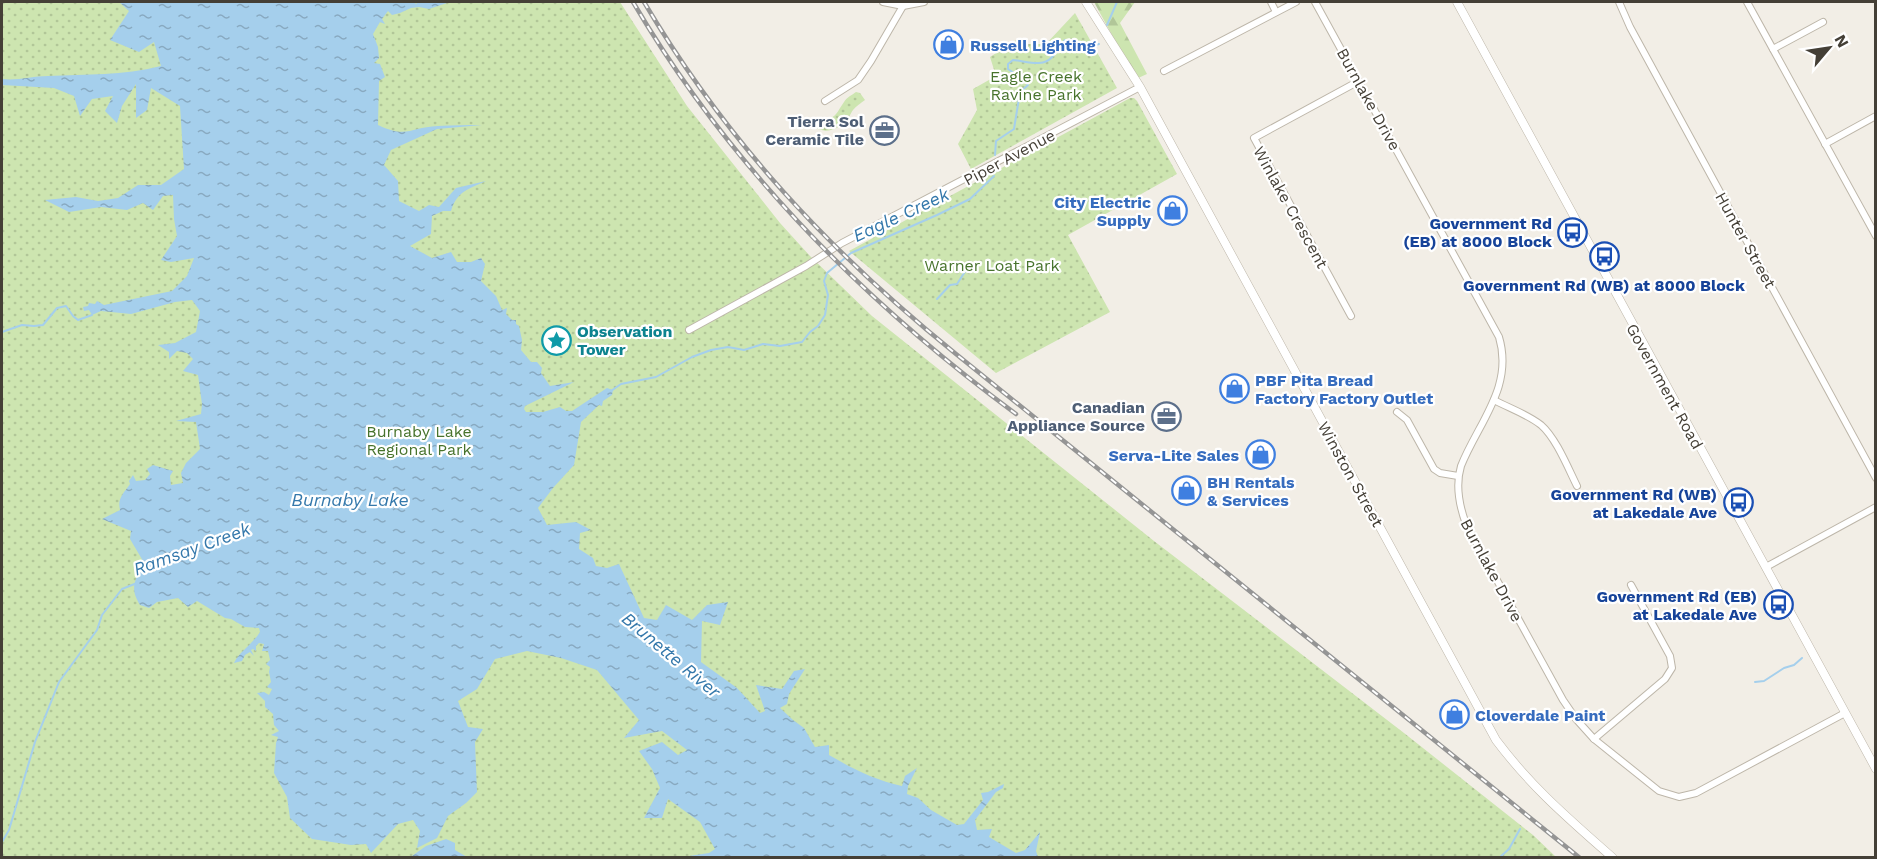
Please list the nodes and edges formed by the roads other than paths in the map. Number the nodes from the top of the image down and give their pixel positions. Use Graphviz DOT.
graph roads {
  1 [pos="883,2"];
  2 [pos="924,2"];
  3 [pos="1086,2"];
  4 [pos="1271,2"];
  5 [pos="1296,2"];
  6 [pos="1316,2"];
  7 [pos="1457,2"];
  8 [pos="1619,2"];
  9 [pos="1747,2"];
  10 [pos="903,6"];
  11 [pos="1276,12"];
  12 [pos="1823,22"];
  13 [pos="1773,49"];
  14 [pos="1164,71"];
  15 [pos="1359,81"];
  16 [pos="1140,87"];
  17 [pos="825,101"];
  18 [pos="1875,116"];
  19 [pos="1826,144"];
  20 [pos="1875,236"];
  21 [pos="1352,316"];
  22 [pos="689,330"];
  23 [pos="1494,400"];
  24 [pos="1396,412"];
  25 [pos="1458,476"];
  26 [pos="1875,478"];
  27 [pos="1578,486"];
  28 [pos="1875,507"];
  29 [pos="1766,567"];
  30 [pos="1631,585"];
  31 [pos="1845,713"];
  32 [pos="1594,739"];
  33 [pos="1875,769"];
  34 [pos="1613,858"];
  1 -- 10 [label="street"];
  2 -- 10 [label="street"];
  3 -- 16 [label="street, Winston Street"];
  4 -- 11 [label="street"];
  5 -- 11 [label="street"];
  6 -- 15 [label="street, Burnlake Drive"];
  7 -- 29 [label="street, Government Road"];
  8 -- 26 [label="street, Hunter Street"];
  9 -- 13 [label="street"];
  10 -- 17 [label="street"];
  11 -- 14 [label="street"];
  12 -- 13 [label="street"];
  13 -- 19 [label="street"];
  15 -- 21 [label="street, Winlake Crescent"];
  15 -- 23 [label="street, Burnlake Drive"];
  16 -- 22 [label="street, Piper Avenue"];
  16 -- 34 [label="street, Winston Street"];
  18 -- 19 [label="street"];
  19 -- 20 [label="street"];
  23 -- 25 [label="street, Burnlake Drive"];
  23 -- 27 [label="street"];
  24 -- 25 [label="street"];
  25 -- 32 [label="street, Burnlake Drive"];
  28 -- 29 [label="street"];
  29 -- 31 [label="street, Government Road"];
  30 -- 32 [label="street"];
  31 -- 32 [label="street, Burnlake Drive"];
  31 -- 33 [label="street, Government Road"];
}
